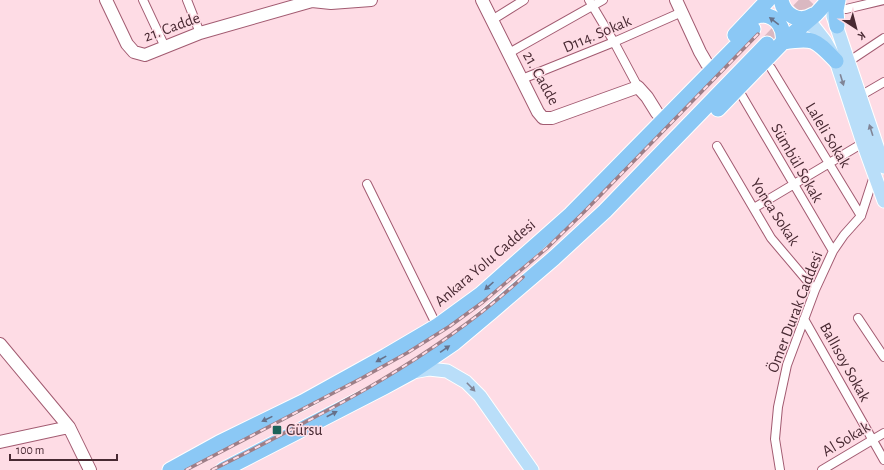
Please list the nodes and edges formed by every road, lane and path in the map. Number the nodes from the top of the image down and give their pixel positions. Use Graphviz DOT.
graph roads {
  1 [pos="106,0"];
  2 [pos="143,0"];
  3 [pos="187,0"];
  4 [pos="371,0"];
  5 [pos="482,0"];
  6 [pos="524,0"];
  7 [pos="603,0"];
  8 [pos="676,0"];
  9 [pos="768,0"];
  10 [pos="780,0"];
  11 [pos="884,0"];
  12 [pos="311,1"];
  13 [pos="831,2"];
  14 [pos="590,3"];
  15 [pos="682,12"];
  16 [pos="806,18"];
  17 [pos="492,20"];
  18 [pos="752,23"];
  19 [pos="837,26"];
  20 [pos="200,33"];
  21 [pos="884,38"];
  22 [pos="614,42"];
  23 [pos="783,42"];
  24 [pos="767,44"];
  25 [pos="164,47"];
  26 [pos="509,53"];
  27 [pos="842,62"];
  28 [pos="707,64"];
  29 [pos="771,68"];
  30 [pos="522,79"];
  31 [pos="884,82"];
  32 [pos="638,87"];
  33 [pos="738,89"];
  34 [pos="860,96"];
  35 [pos="657,113"];
  36 [pos="863,143"];
  37 [pos="716,146"];
  38 [pos="881,162"];
  39 [pos="829,163"];
  40 [pos="367,184"];
  41 [pos="793,184"];
  42 [pos="884,201"];
  43 [pos="754,208"];
  44 [pos="861,216"];
  45 [pos="833,251"];
  46 [pos="518,260"];
  47 [pos="815,290"];
  48 [pos="491,312"];
  49 [pos="858,318"];
  50 [pos="804,319"];
  51 [pos="437,326"];
  52 [pos="0,344"];
  53 [pos="884,357"];
  54 [pos="410,373"];
  55 [pos="69,427"];
  56 [pos="884,433"];
  57 [pos="873,440"];
  58 [pos="0,442"];
  59 [pos="884,460"];
  60 [pos="90,470"];
  61 [pos="170,470"];
  62 [pos="225,470"];
  63 [pos="532,470"];
  64 [pos="780,470"];
  65 [pos="822,470"];
  1 -- 25 [label="main road, 21. Cadde"];
  2 -- 25 [label="street"];
  3 -- 20 [label="street"];
  4 -- 12 [label="main road, 21. Cadde"];
  5 -- 17 [label="main road, 21. Cadde"];
  6 -- 17 [label="street"];
  7 -- 14 [label="street"];
  8 -- 15 [label="main road"];
  9 -- 18 [label="highway"];
  10 -- 16 [label="highway"];
  11 -- 13 [label="street"];
  12 -- 20 [label="main road, 21. Cadde"];
  13 -- 16 [label="highway"];
  13 -- 19 [label="highway"];
  14 -- 22 [label="street"];
  14 -- 26 [label="street"];
  15 -- 22 [label="street, D114. Sokak"];
  15 -- 28 [label="main road"];
  16 -- 23 [label="highway"];
  16 -- 27 [label="main road"];
  17 -- 26 [label="main road, 21. Cadde"];
  23 -- 18 [label="highway, one-way"];
  18 -- 28 [label="highway"];
  18 -- 46 [label="highway, Ankara Yolu Caddesi"];
  19 -- 27 [label="main road"];
  20 -- 25 [label="main road, 21. Cadde"];
  21 -- 27 [label="street"];
  22 -- 30 [label="street, D114. Sokak"];
  22 -- 32 [label="street"];
  23 -- 27 [label="highway"];
  23 -- 33 [label="highway"];
  24 -- 48 [label="highway"];
  26 -- 30 [label="main road, 21. Cadde"];
  27 -- 34 [label="main road"];
  27 -- 36 [label="main road, one-way"];
  28 -- 35 [label="highway"];
  29 -- 39 [label="street, Laleli Sokak"];
  30 -- 32 [label="main road, 21. Cadde"];
  31 -- 34 [label="street"];
  32 -- 35 [label="main road"];
  33 -- 41 [label="street, Sümbül Sokak"];
  33 -- 48 [label="highway"];
  38 -- 34 [label="main road, one-way"];
  35 -- 46 [label="highway"];
  36 -- 38 [label="main road"];
  36 -- 39 [label="street"];
  37 -- 43 [label="street, Yonca Sokak"];
  38 -- 42 [label="main road"];
  38 -- 44 [label="street, Ömer Durak Caddesi"];
  39 -- 41 [label="street"];
  39 -- 44 [label="street, Laleli Sokak"];
  40 -- 51 [label="street"];
  41 -- 43 [label="street"];
  41 -- 45 [label="street, Sümbül Sokak"];
  43 -- 47 [label="street, Yonca Sokak"];
  44 -- 45 [label="street, Ömer Durak Caddesi"];
  45 -- 47 [label="street, Ömer Durak Caddesi"];
  46 -- 51 [label="highway, Ankara Yolu Caddesi, one-way"];
  47 -- 50 [label="street, Ömer Durak Caddesi"];
  54 -- 48 [label="highway, one-way"];
  49 -- 53 [label="street"];
  50 -- 57 [label="street, Ballısoy Sokak"];
  50 -- 64 [label="street, Ömer Durak Caddesi"];
  51 -- 61 [label="highway, Ankara Yolu Caddesi, one-way"];
  52 -- 55 [label="main road"];
  62 -- 54 [label="highway, one-way"];
  54 -- 63 [label="main road, one-way"];
  55 -- 58 [label="main road"];
  55 -- 60 [label="main road"];
  56 -- 57 [label="street, Al Sokak"];
  57 -- 59 [label="street, Ballısoy Sokak"];
  57 -- 65 [label="street, Al Sokak"];
}
